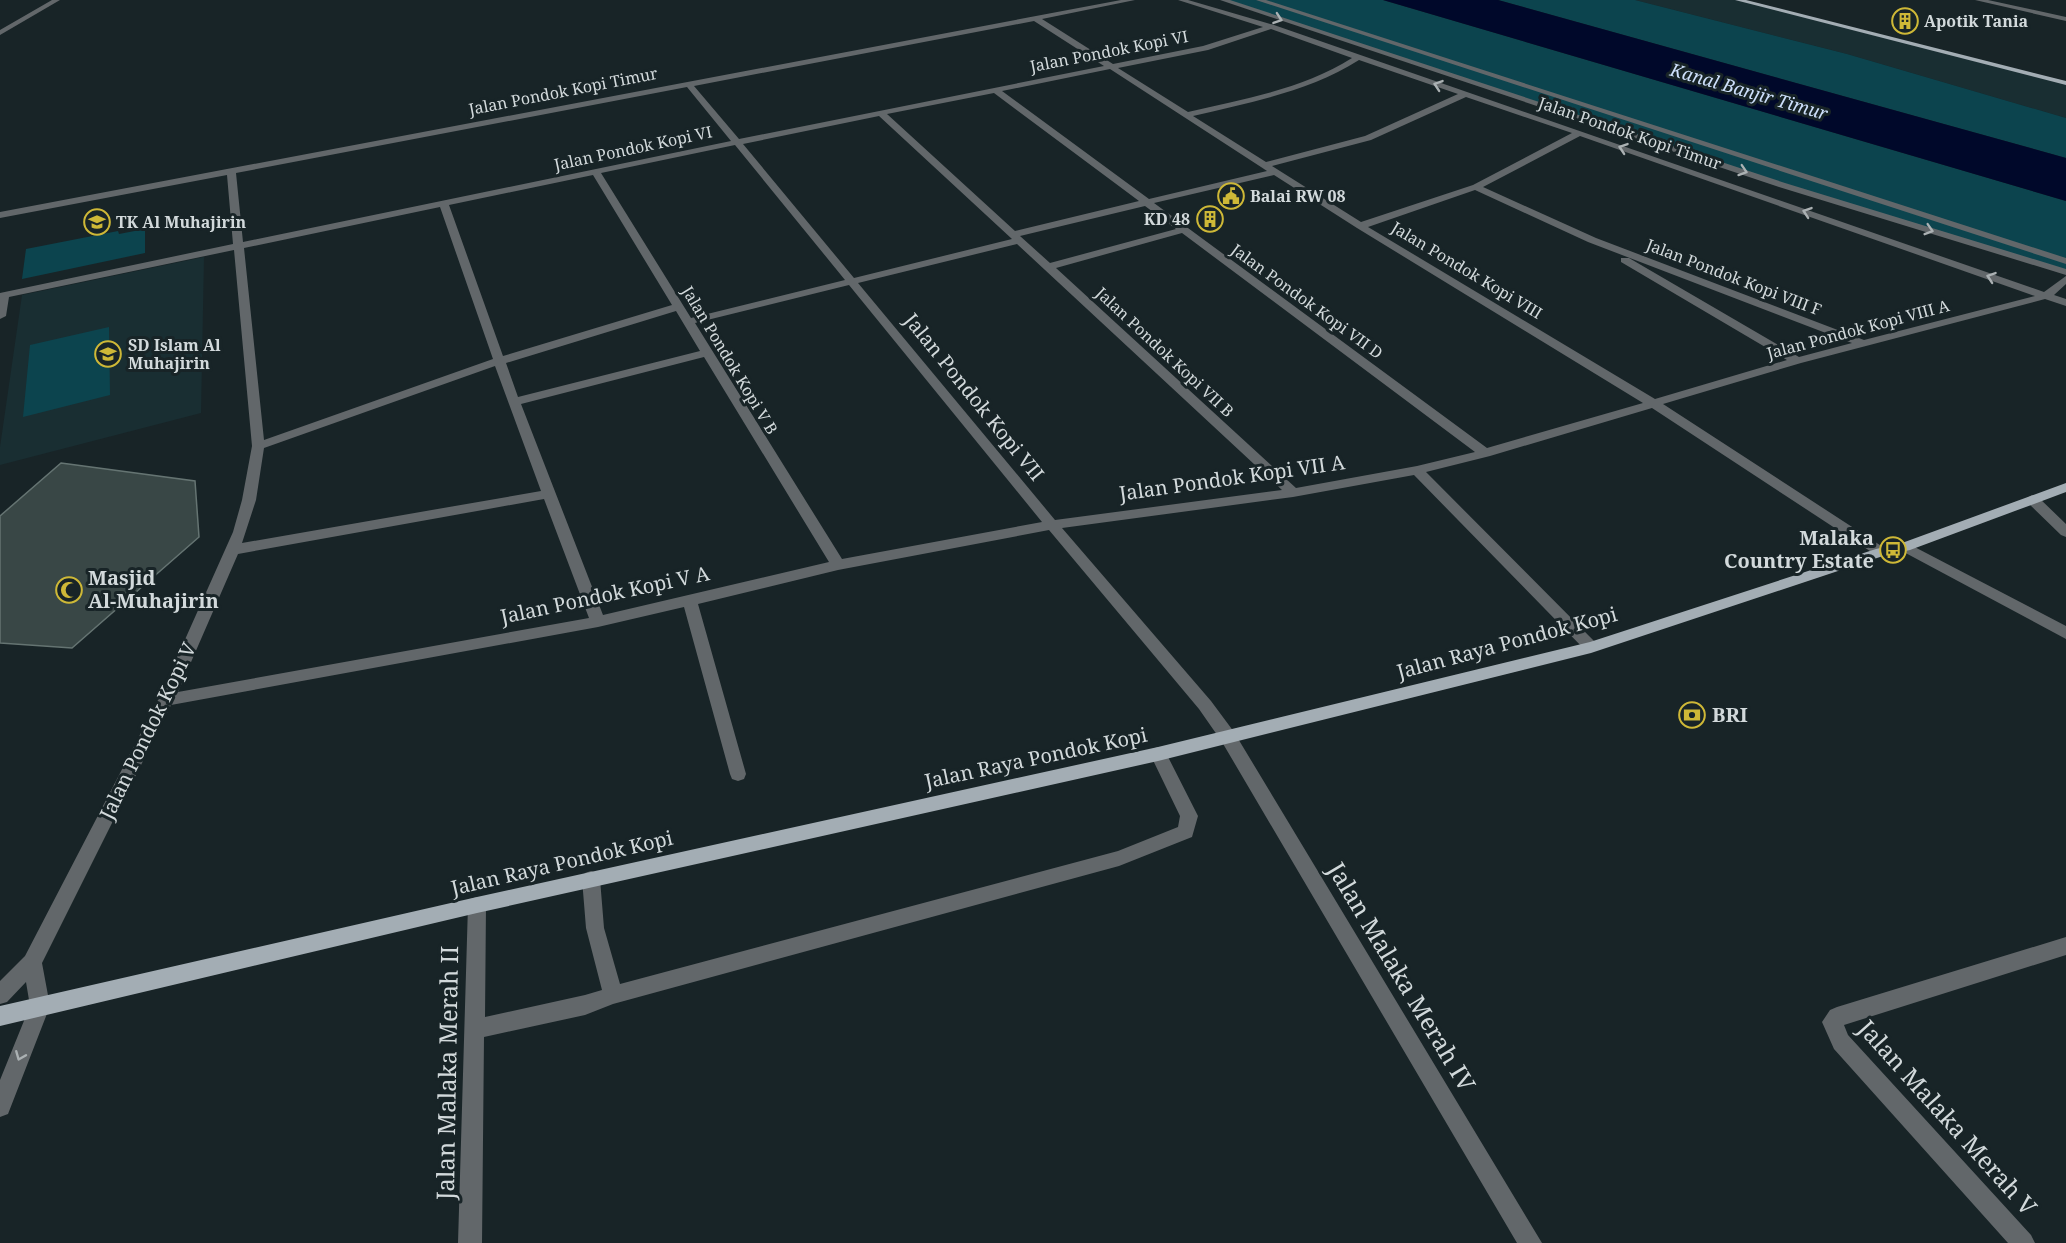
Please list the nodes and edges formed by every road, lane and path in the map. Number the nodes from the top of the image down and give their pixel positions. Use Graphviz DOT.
graph roads {
  1 [pos="57,0"];
  2 [pos="1132,0"];
  3 [pos="1181,0"];
  4 [pos="1223,0"];
  5 [pos="1259,0"];
  6 [pos="1738,0"];
  7 [pos="1978,0"];
  8 [pos="1035,18"];
  9 [pos="2066,19"];
  10 [pos="1271,27"];
  11 [pos="0,33"];
  12 [pos="1357,58"];
  13 [pos="1109,66"];
  14 [pos="688,83"];
  15 [pos="2066,83"];
  16 [pos="994,89"];
  17 [pos="1465,94"];
  18 [pos="881,113"];
  19 [pos="1186,115"];
  20 [pos="1579,132"];
  21 [pos="737,142"];
  22 [pos="1264,165"];
  23 [pos="595,171"];
  24 [pos="231,172"];
  25 [pos="1274,172"];
  26 [pos="1476,186"];
  27 [pos="1144,201"];
  28 [pos="443,203"];
  29 [pos="0,215"];
  30 [pos="1360,226"];
  31 [pos="1182,230"];
  32 [pos="1018,237"];
  33 [pos="1592,240"];
  34 [pos="237,247"];
  35 [pos="2066,261"];
  36 [pos="1048,267"];
  37 [pos="2066,272"];
  38 [pos="1694,278"];
  39 [pos="2066,279"];
  40 [pos="853,281"];
  41 [pos="1672,288"];
  42 [pos="2,296"];
  43 [pos="2046,296"];
  44 [pos="2066,303"];
  45 [pos="678,307"];
  46 [pos="0,316"];
  47 [pos="687,322"];
  48 [pos="1864,345"];
  49 [pos="705,353"];
  50 [pos="499,361"];
  51 [pos="1797,361"];
  52 [pos="514,402"];
  53 [pos="1654,404"];
  54 [pos="258,446"];
  55 [pos="1485,453"];
  56 [pos="1417,470"];
  57 [pos="2066,487"];
  58 [pos="1293,493"];
  59 [pos="549,494"];
  60 [pos="2032,499"];
  61 [pos="1052,525"];
  62 [pos="2066,532"];
  63 [pos="1905,547"];
  64 [pos="232,550"];
  65 [pos="1881,552"];
  66 [pos="838,565"];
  67 [pos="689,599"];
  68 [pos="597,622"];
  69 [pos="2066,633"];
  70 [pos="1591,647"];
  71 [pos="166,700"];
  72 [pos="1228,736"];
  73 [pos="1158,754"];
  74 [pos="738,774"];
  75 [pos="591,879"];
  76 [pos="477,904"];
  77 [pos="2066,946"];
  78 [pos="32,962"];
  79 [pos="0,995"];
  80 [pos="613,995"];
  81 [pos="40,1006"];
  82 [pos="0,1016"];
  83 [pos="475,1029"];
  84 [pos="0,1106"];
  85 [pos="470,1243"];
  86 [pos="1530,1243"];
  87 [pos="2024,1243"];
  1 -- 11 [label="street"];
  2 -- 8 [label="street, Jalan Pondok Kopi Timur"];
  3 -- 10 [label="street, Jalan Pondok Kopi Timur"];
  4 -- 37 [label="street, Jalan Pondok Kopi Timur, one-way"];
  5 -- 35 [label="street"];
  6 -- 15 [label="main road"];
  7 -- 9 [label="street"];
  8 -- 13 [label="street, Jalan Pondok Kopi VIII"];
  8 -- 14 [label="street, Jalan Pondok Kopi Timur"];
  10 -- 12 [label="street, Jalan Pondok Kopi Timur"];
  10 -- 13 [label="street, Jalan Pondok Kopi VI"];
  17 -- 12 [label="street, Jalan Pondok Kopi Timur, one-way"];
  12 -- 19 [label="street"];
  13 -- 16 [label="street, Jalan Pondok Kopi VI"];
  13 -- 19 [label="street, Jalan Pondok Kopi VIII"];
  14 -- 21 [label="street, Jalan Pondok Kopi VII"];
  14 -- 24 [label="street, Jalan Pondok Kopi Timur"];
  16 -- 18 [label="street, Jalan Pondok Kopi VI"];
  16 -- 27 [label="street, Jalan Pondok Kopi VII D"];
  17 -- 20 [label="street, Jalan Pondok Kopi Timur"];
  17 -- 22 [label="street"];
  18 -- 21 [label="street, Jalan Pondok Kopi VI"];
  18 -- 32 [label="street, Jalan Pondok Kopi VII B"];
  19 -- 22 [label="street, Jalan Pondok Kopi VIII"];
  20 -- 26 [label="street"];
  43 -- 20 [label="street, Jalan Pondok Kopi Timur, one-way"];
  21 -- 23 [label="street, Jalan Pondok Kopi VI"];
  21 -- 40 [label="street, Jalan Pondok Kopi VII"];
  22 -- 25 [label="street, Jalan Pondok Kopi VIII"];
  23 -- 28 [label="street, Jalan Pondok Kopi VI"];
  23 -- 45 [label="street, Jalan Pondok Kopi V B"];
  24 -- 29 [label="street, Jalan Pondok Kopi Timur"];
  24 -- 34 [label="street, Jalan Pondok Kopi V"];
  25 -- 27 [label="street"];
  25 -- 30 [label="street, Jalan Pondok Kopi VIII"];
  26 -- 30 [label="street"];
  26 -- 33 [label="street"];
  27 -- 31 [label="street, Jalan Pondok Kopi VII D"];
  27 -- 32 [label="street"];
  28 -- 34 [label="street, Jalan Pondok Kopi VI"];
  28 -- 50 [label="street"];
  30 -- 53 [label="street, Jalan Pondok Kopi VIII"];
  31 -- 36 [label="street"];
  31 -- 55 [label="street, Jalan Pondok Kopi VII D"];
  32 -- 36 [label="street, Jalan Pondok Kopi VII B"];
  32 -- 40 [label="street"];
  33 -- 38 [label="street, Jalan Pondok Kopi VIII F"];
  33 -- 41 [label="street"];
  34 -- 42 [label="street, Jalan Pondok Kopi VI"];
  34 -- 54 [label="street, Jalan Pondok Kopi V"];
  36 -- 58 [label="street, Jalan Pondok Kopi VII B"];
  38 -- 41 [label="street"];
  38 -- 48 [label="street, Jalan Pondok Kopi VIII F"];
  39 -- 43 [label="street, Jalan Pondok Kopi VIII A"];
  40 -- 47 [label="street"];
  40 -- 61 [label="street, Jalan Pondok Kopi VII"];
  41 -- 51 [label="street"];
  42 -- 46 [label="street"];
  43 -- 44 [label="street, Jalan Pondok Kopi Timur"];
  43 -- 48 [label="street, Jalan Pondok Kopi VIII A"];
  45 -- 47 [label="street, Jalan Pondok Kopi V B"];
  45 -- 50 [label="street"];
  47 -- 49 [label="street, Jalan Pondok Kopi V B"];
  48 -- 51 [label="street, Jalan Pondok Kopi VIII A"];
  49 -- 52 [label="street"];
  49 -- 66 [label="street, Jalan Pondok Kopi V B"];
  50 -- 52 [label="street"];
  50 -- 54 [label="street"];
  51 -- 53 [label="street, Jalan Pondok Kopi VIII A"];
  52 -- 59 [label="street"];
  53 -- 55 [label="street, Jalan Pondok Kopi VII A"];
  53 -- 65 [label="street, Jalan Pondok Kopi VIII"];
  54 -- 64 [label="street, Jalan Pondok Kopi V"];
  55 -- 56 [label="street, Jalan Pondok Kopi VII A"];
  56 -- 58 [label="street, Jalan Pondok Kopi VII A"];
  56 -- 70 [label="street"];
  57 -- 60 [label="main road, Jalan Raya Pondok Kopi"];
  58 -- 61 [label="street, Jalan Pondok Kopi VII A"];
  59 -- 64 [label="street"];
  59 -- 68 [label="street"];
  60 -- 62 [label="street"];
  60 -- 63 [label="main road, Jalan Raya Pondok Kopi"];
  61 -- 66 [label="street, Jalan Pondok Kopi V A"];
  61 -- 72 [label="street, Jalan Pondok Kopi VII"];
  63 -- 65 [label="main road, Jalan Raya Pondok Kopi"];
  63 -- 69 [label="street"];
  64 -- 71 [label="street, Jalan Pondok Kopi V"];
  65 -- 70 [label="main road, Jalan Raya Pondok Kopi"];
  66 -- 67 [label="street, Jalan Pondok Kopi V A"];
  67 -- 68 [label="street, Jalan Pondok Kopi V A"];
  67 -- 74 [label="street"];
  68 -- 71 [label="street, Jalan Pondok Kopi V A"];
  70 -- 72 [label="main road, Jalan Raya Pondok Kopi"];
  71 -- 78 [label="street, Jalan Pondok Kopi V"];
  72 -- 73 [label="main road, Jalan Raya Pondok Kopi"];
  72 -- 86 [label="street, Jalan Malaka Merah IV"];
  73 -- 75 [label="main road, Jalan Raya Pondok Kopi"];
  73 -- 80 [label="street"];
  75 -- 76 [label="main road, Jalan Raya Pondok Kopi"];
  75 -- 80 [label="street"];
  76 -- 81 [label="main road, Jalan Raya Pondok Kopi"];
  76 -- 83 [label="street, Jalan Malaka Merah II"];
  77 -- 87 [label="street, Jalan Malaka Merah V"];
  78 -- 79 [label="street, Jalan Pondok Kopi V"];
  78 -- 81 [label="street"];
  80 -- 83 [label="street"];
  81 -- 82 [label="main road, Jalan Raya Pondok Kopi"];
  81 -- 84 [label="street, one-way"];
  83 -- 85 [label="street, Jalan Malaka Merah II"];
}
